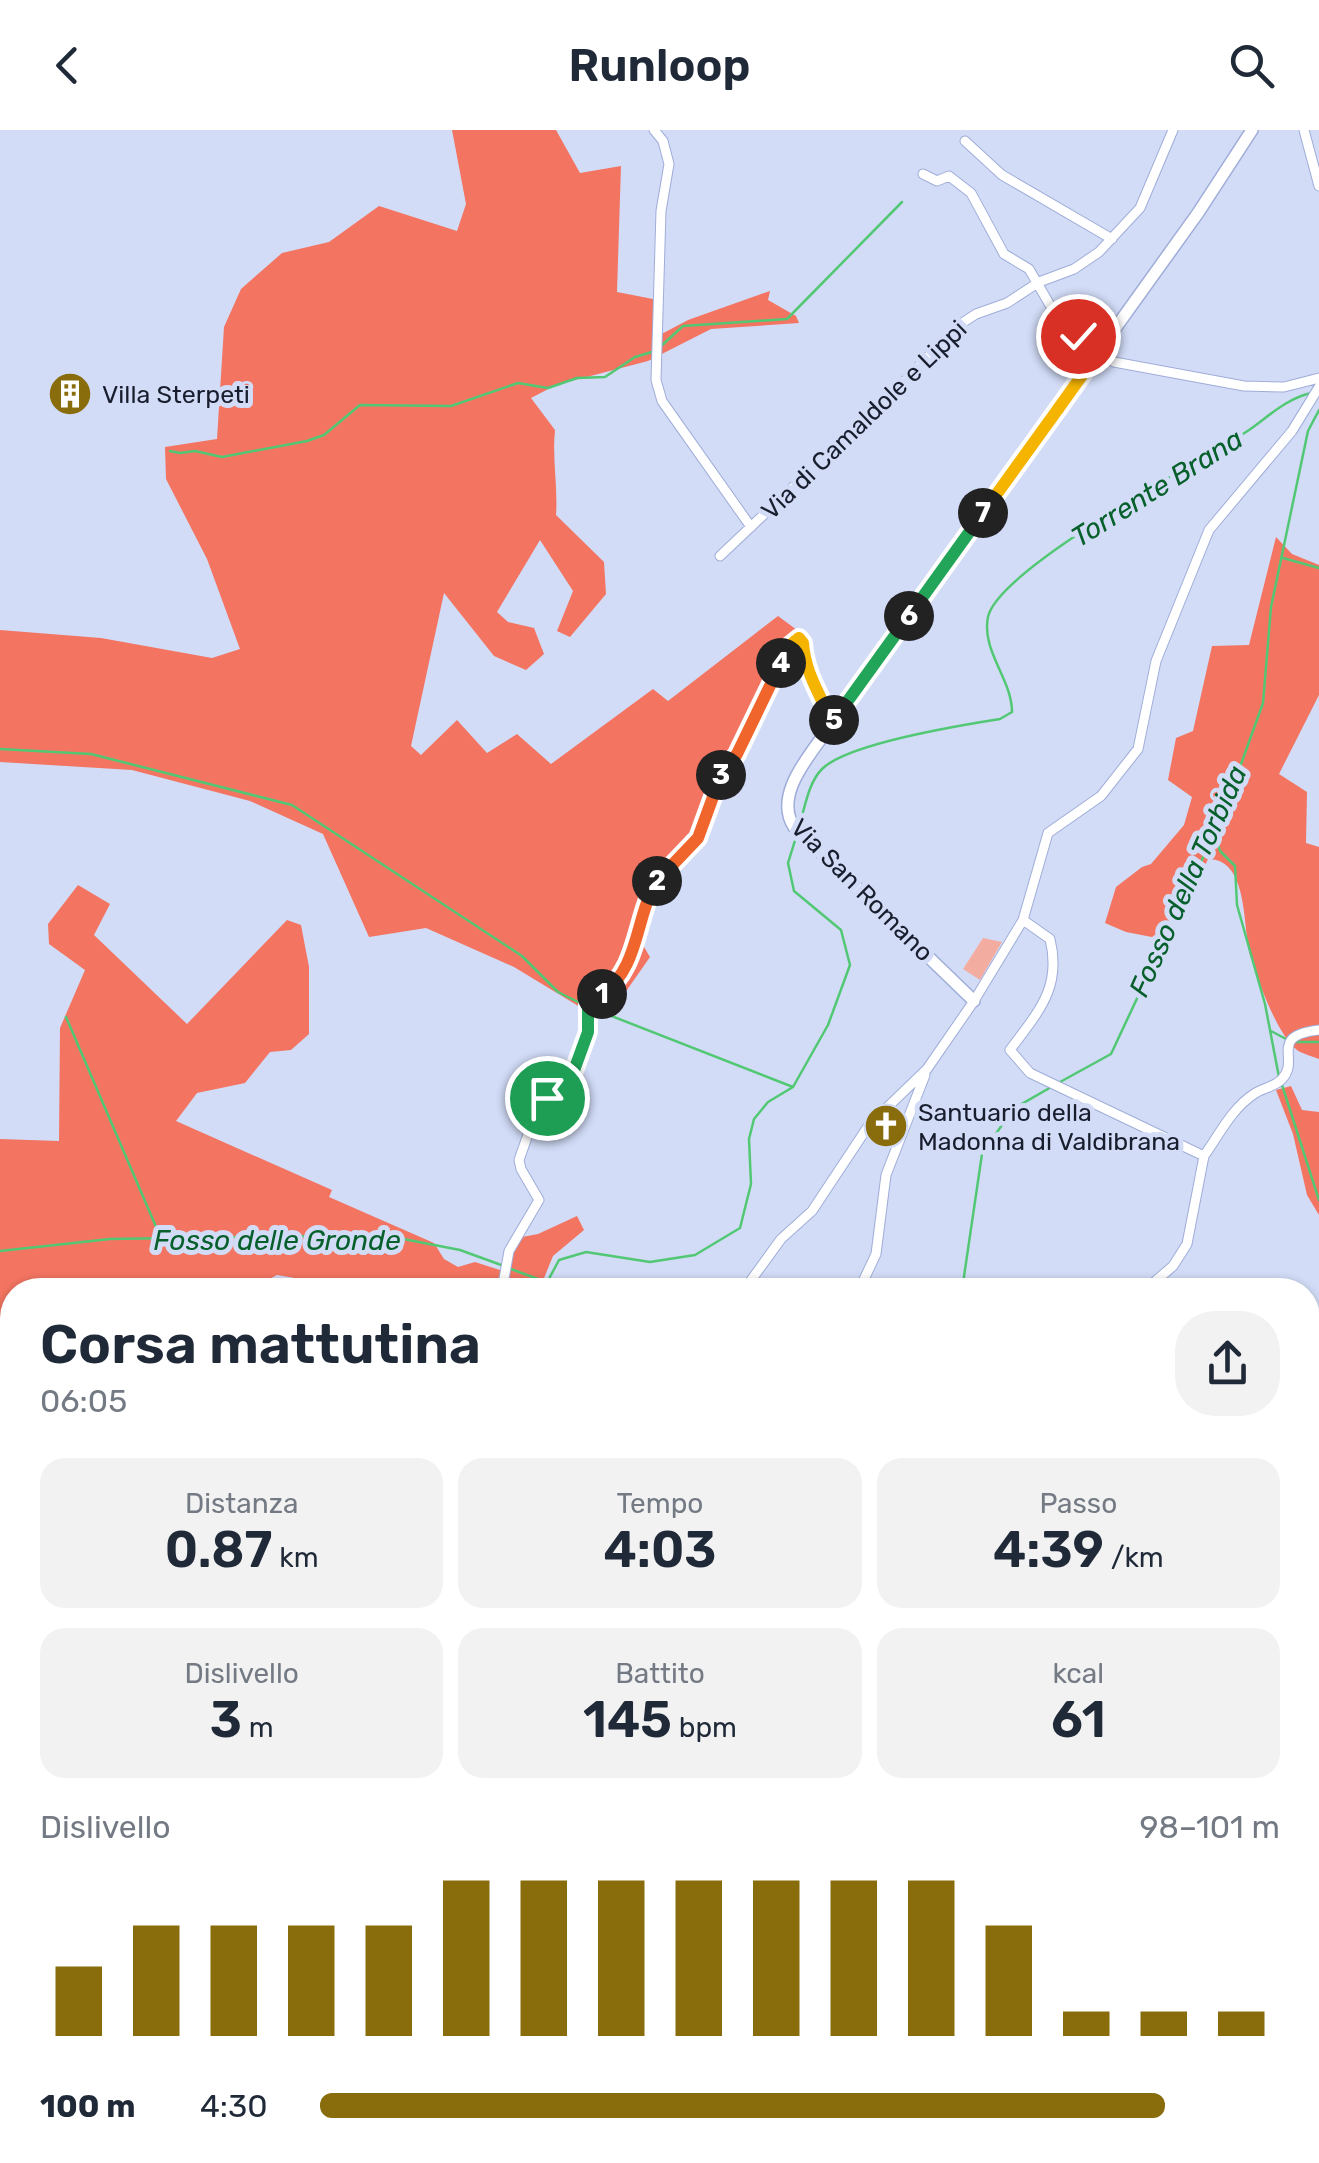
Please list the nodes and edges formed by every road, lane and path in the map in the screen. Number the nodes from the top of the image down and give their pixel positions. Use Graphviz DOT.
graph roads {
  1 [pos="654,130"];
  2 [pos="1173,130"];
  3 [pos="1252,130"];
  4 [pos="1304,130"];
  5 [pos="965,142"];
  6 [pos="923,174"];
  7 [pos="1319,186"];
  8 [pos="1112,239"];
  9 [pos="1039,282"];
  10 [pos="1098,353"];
  11 [pos="1319,378"];
  12 [pos="1319,387"];
  13 [pos="751,528"];
  14 [pos="720,556"];
  15 [pos="832,723"];
  16 [pos="1023,920"];
  17 [pos="974,1001"];
  18 [pos="1319,1030"];
  19 [pos="927,1069"];
  20 [pos="1204,1156"];
  21 [pos="504,1278"];
  22 [pos="753,1278"];
  23 [pos="865,1278"];
  24 [pos="1159,1278"];
  1 -- 13 [label="street"];
  2 -- 8 [label="street, Via di Camaldole e Lippi"];
  3 -- 10 [label="street, Via San Romano"];
  4 -- 7 [label="street"];
  5 -- 8 [label="street"];
  6 -- 9 [label="street"];
  8 -- 9 [label="street, Via di Camaldole e Lippi"];
  9 -- 10 [label="street"];
  9 -- 13 [label="street, Via di Camaldole e Lippi"];
  10 -- 11 [label="street"];
  10 -- 15 [label="street, Via San Romano"];
  12 -- 16 [label="street"];
  13 -- 14 [label="street, Via di Camaldole e Lippi"];
  15 -- 17 [label="street, Via San Romano"];
  15 -- 21 [label="street"];
  16 -- 17 [label="street"];
  16 -- 20 [label="street"];
  17 -- 19 [label="street"];
  18 -- 20 [label="street"];
  19 -- 22 [label="street"];
  19 -- 23 [label="street"];
  20 -- 24 [label="street"];
}
